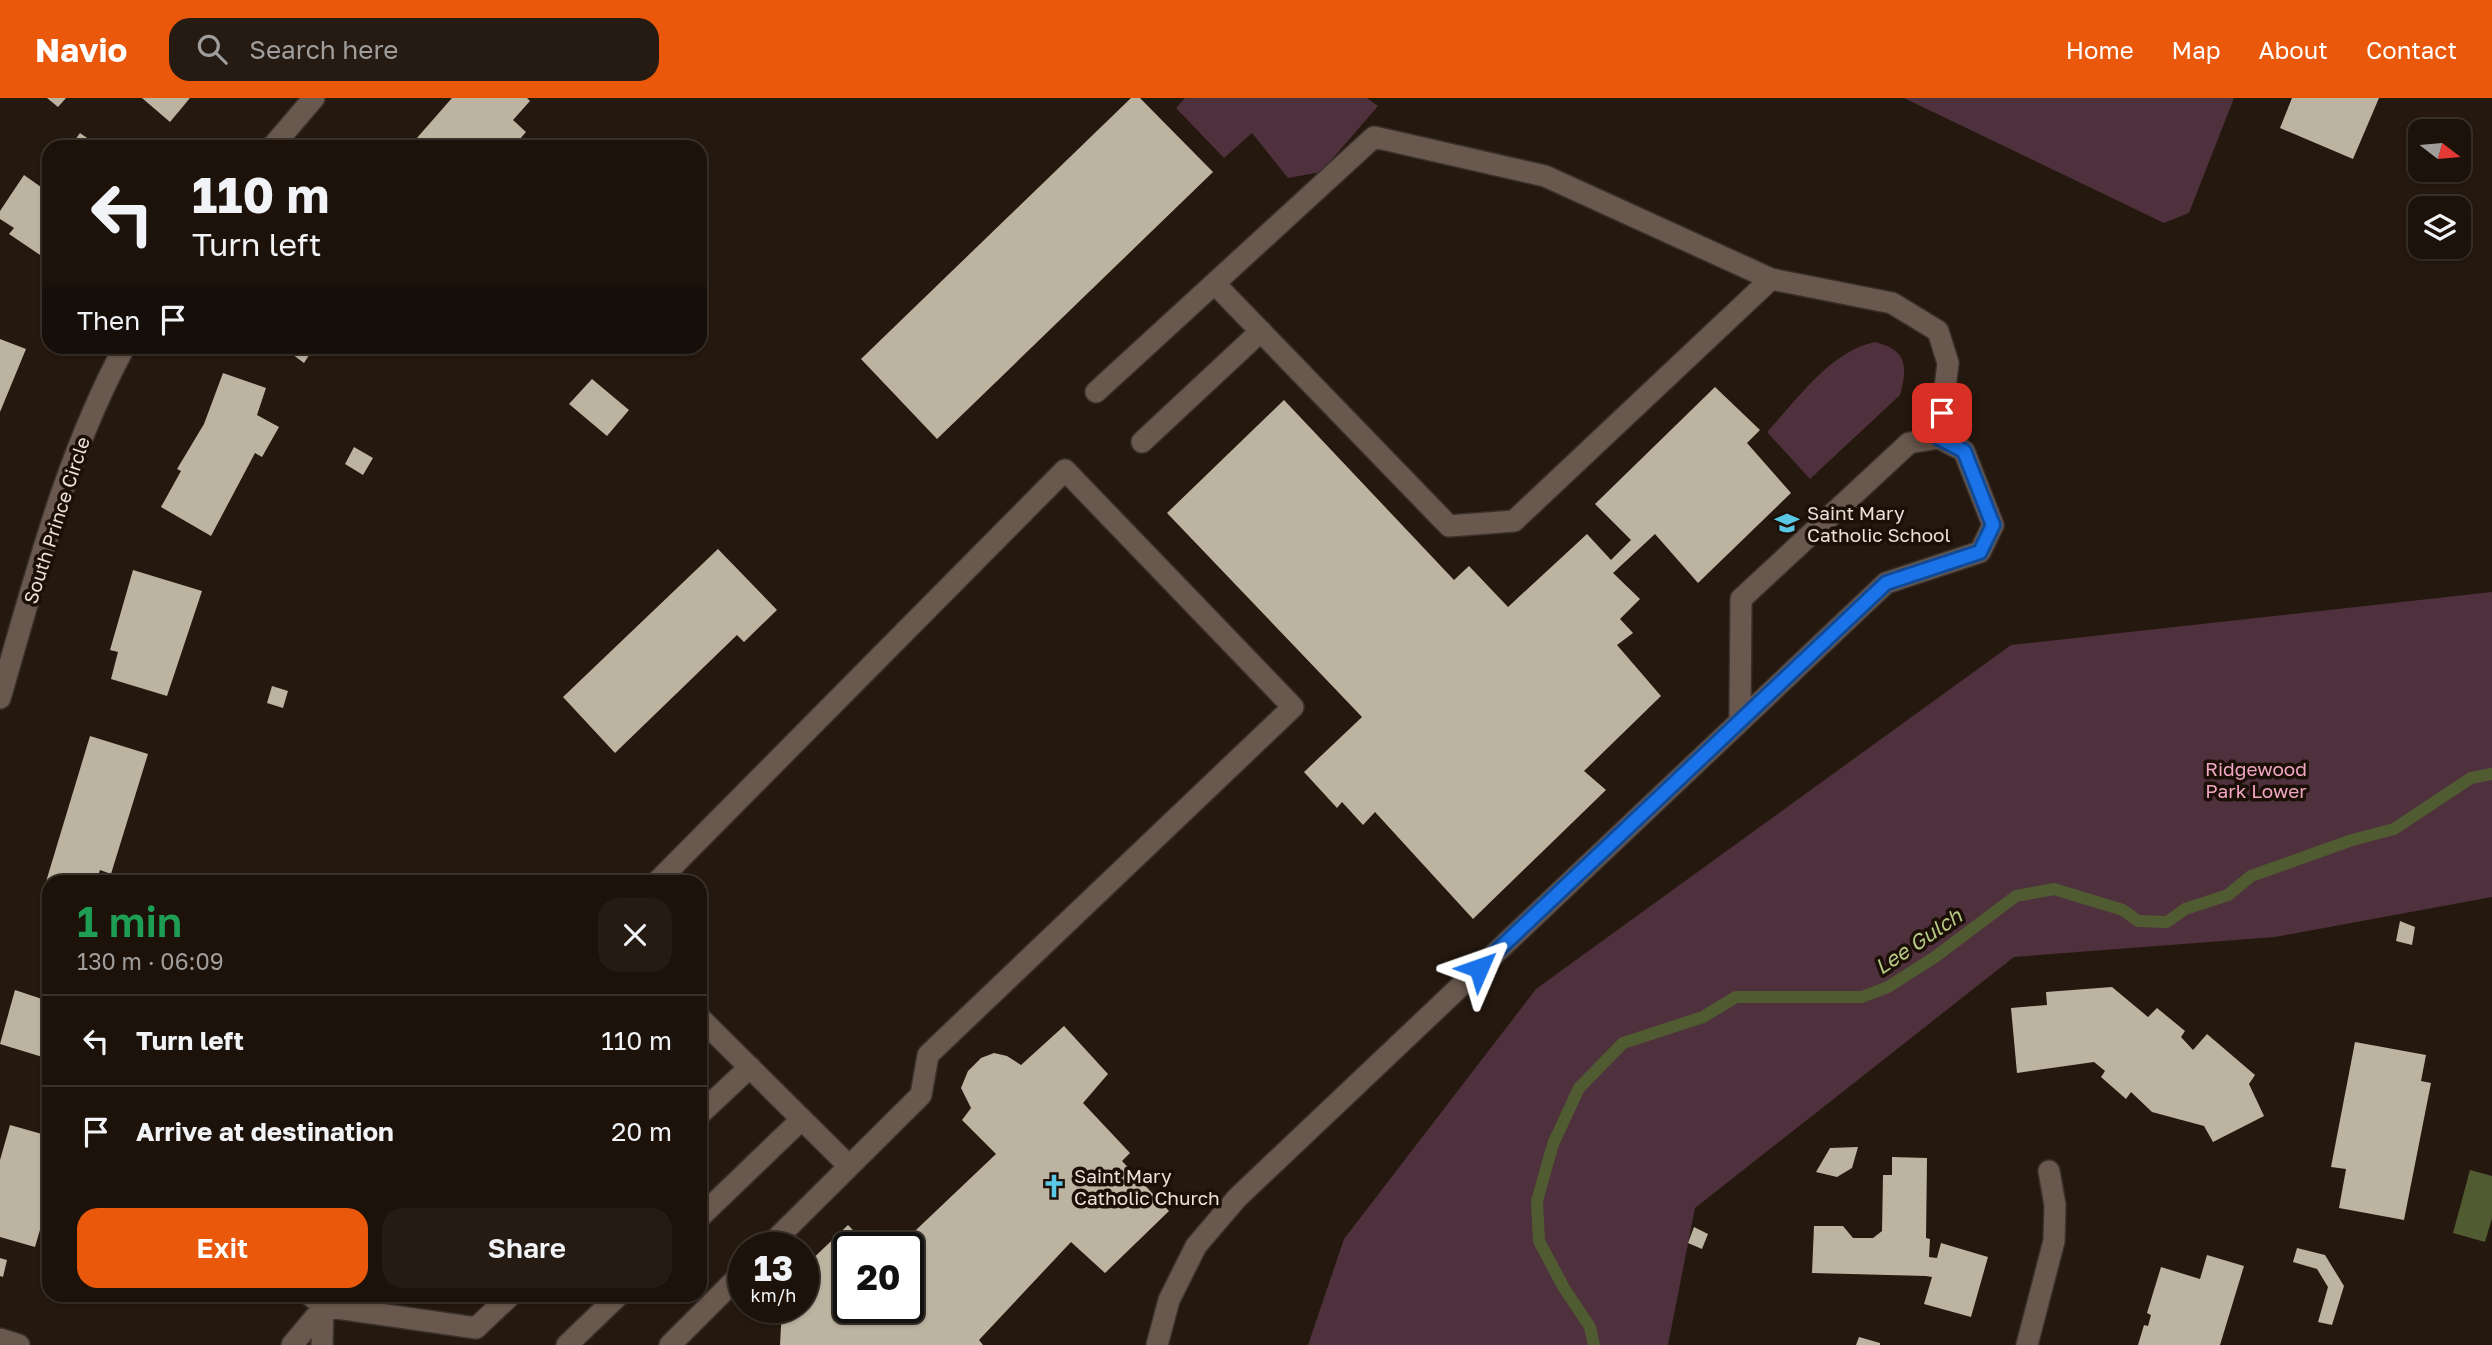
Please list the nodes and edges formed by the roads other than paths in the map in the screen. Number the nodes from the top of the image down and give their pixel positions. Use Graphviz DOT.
graph roads {
  1 [pos="314,98"];
  2 [pos="278,140"];
  3 [pos="1772,279"];
  4 [pos="1215,284"];
  5 [pos="1261,331"];
  6 [pos="121,354"];
  7 [pos="1096,393"];
  8 [pos="1939,438"];
  9 [pos="1142,442"];
  10 [pos="0,698"];
  11 [pos="1740,720"];
  12 [pos="663,875"];
  13 [pos="707,1025"];
  14 [pos="750,1067"];
  15 [pos="707,1107"];
  16 [pos="802,1119"];
  17 [pos="849,1166"];
  18 [pos="2049,1171"];
  19 [pos="707,1210"];
  20 [pos="783,1232"];
  21 [pos="728,1287"];
  22 [pos="320,1302"];
  23 [pos="322,1302"];
  24 [pos="338,1302"];
  25 [pos="504,1302"];
  26 [pos="612,1302"];
  27 [pos="0,1339"];
  28 [pos="19,1345"];
  29 [pos="292,1345"];
  30 [pos="322,1345"];
  31 [pos="567,1345"];
  32 [pos="670,1345"];
  33 [pos="1157,1345"];
  34 [pos="2027,1345"];
  1 -- 2 [label="street"];
  3 -- 4 [label="street"];
  3 -- 5 [label="street"];
  3 -- 8 [label="street"];
  4 -- 5 [label="street"];
  4 -- 7 [label="street"];
  5 -- 9 [label="street"];
  6 -- 10 [label="street, South Prince Circle"];
  8 -- 11 [label="street"];
  8 -- 11 [label="street"];
  11 -- 33 [label="street"];
  12 -- 17 [label="street"];
  13 -- 14 [label="street"];
  14 -- 15 [label="street"];
  14 -- 16 [label="street"];
  16 -- 17 [label="street"];
  16 -- 19 [label="street"];
  17 -- 20 [label="street"];
  18 -- 34 [label="street"];
  21 -- 32 [label="street"];
  22 -- 29 [label="street"];
  23 -- 30 [label="street"];
  24 -- 25 [label="street"];
  26 -- 31 [label="street"];
  27 -- 28 [label="street"];
}
